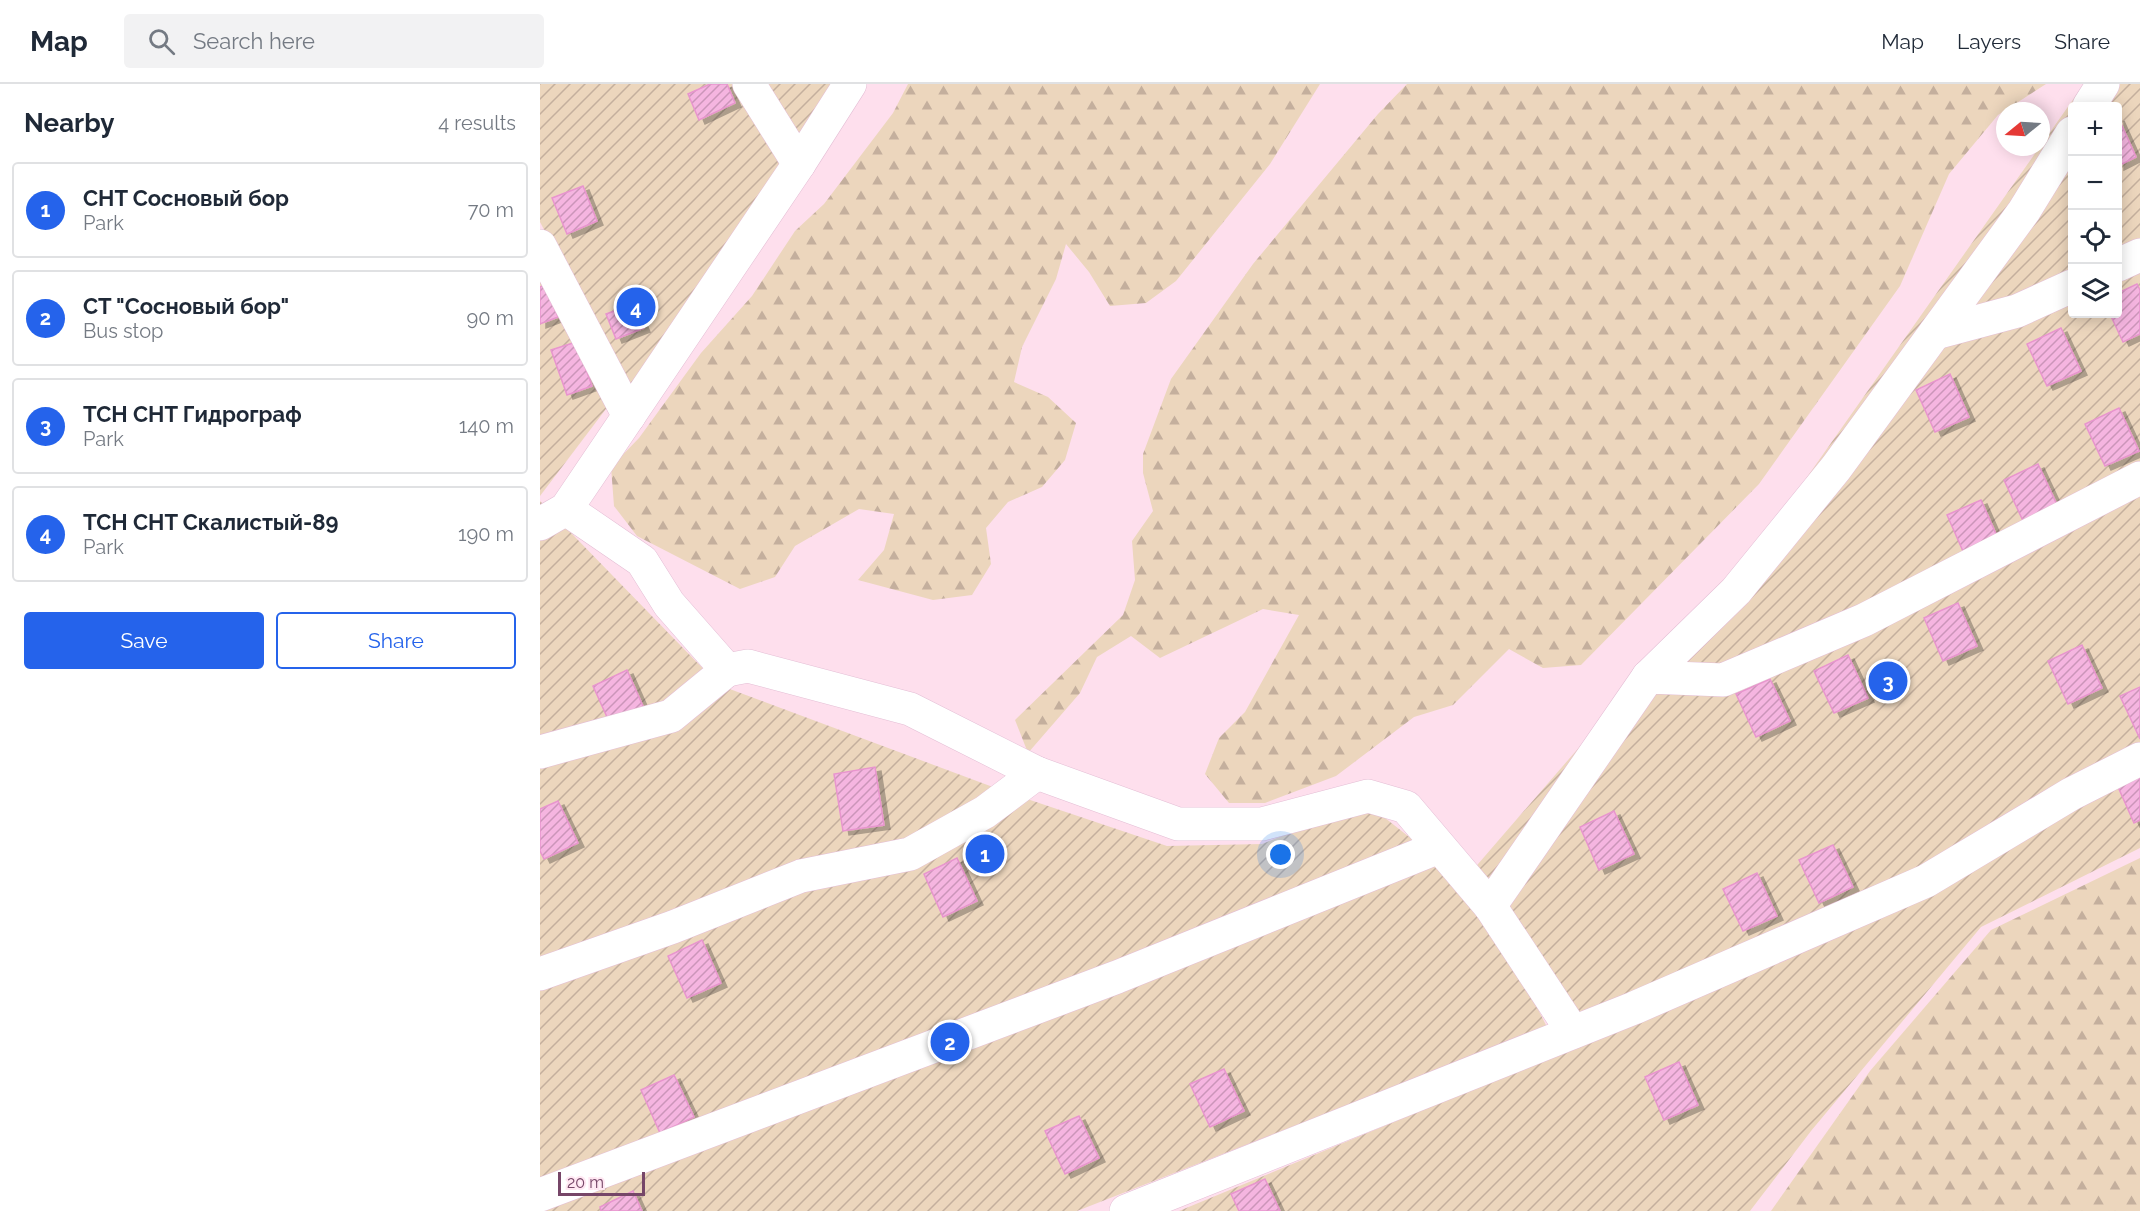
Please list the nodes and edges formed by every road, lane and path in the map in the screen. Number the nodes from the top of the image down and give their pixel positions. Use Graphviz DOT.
graph roads {
  1 [pos="750,84"];
  2 [pos="850,84"];
  3 [pos="2103,84"];
  4 [pos="2092,102"];
  5 [pos="2068,141"];
  6 [pos="798,164"];
  7 [pos="540,246"];
  8 [pos="2140,255"];
  9 [pos="2122,264"];
  10 [pos="2068,288"];
  11 [pos="1935,333"];
  12 [pos="629,416"];
  13 [pos="2140,478"];
  14 [pos="553,516"];
  15 [pos="727,670"];
  16 [pos="1648,677"];
  17 [pos="540,752"];
  18 [pos="2140,759"];
  19 [pos="1037,773"];
  20 [pos="1439,847"];
  21 [pos="1490,906"];
  22 [pos="540,974"];
  23 [pos="1573,1032"];
  24 [pos="540,1195"];
  25 [pos="1144,1208"];
  1 -- 6 [label="lane"];
  2 -- 6 [label="lane"];
  3 -- 4 [label="lane"];
  5 -- 11 [label="lane"];
  6 -- 12 [label="lane"];
  7 -- 12 [label="lane"];
  8 -- 9 [label="lane"];
  10 -- 11 [label="lane"];
  11 -- 16 [label="lane"];
  12 -- 14 [label="lane"];
  13 -- 16 [label="lane"];
  14 -- 15 [label="lane"];
  15 -- 17 [label="lane"];
  15 -- 19 [label="lane"];
  16 -- 21 [label="lane"];
  18 -- 23 [label="lane"];
  19 -- 20 [label="lane"];
  19 -- 22 [label="lane"];
  20 -- 21 [label="lane"];
  20 -- 24 [label="lane"];
  21 -- 23 [label="lane"];
  23 -- 25 [label="lane"];
}
